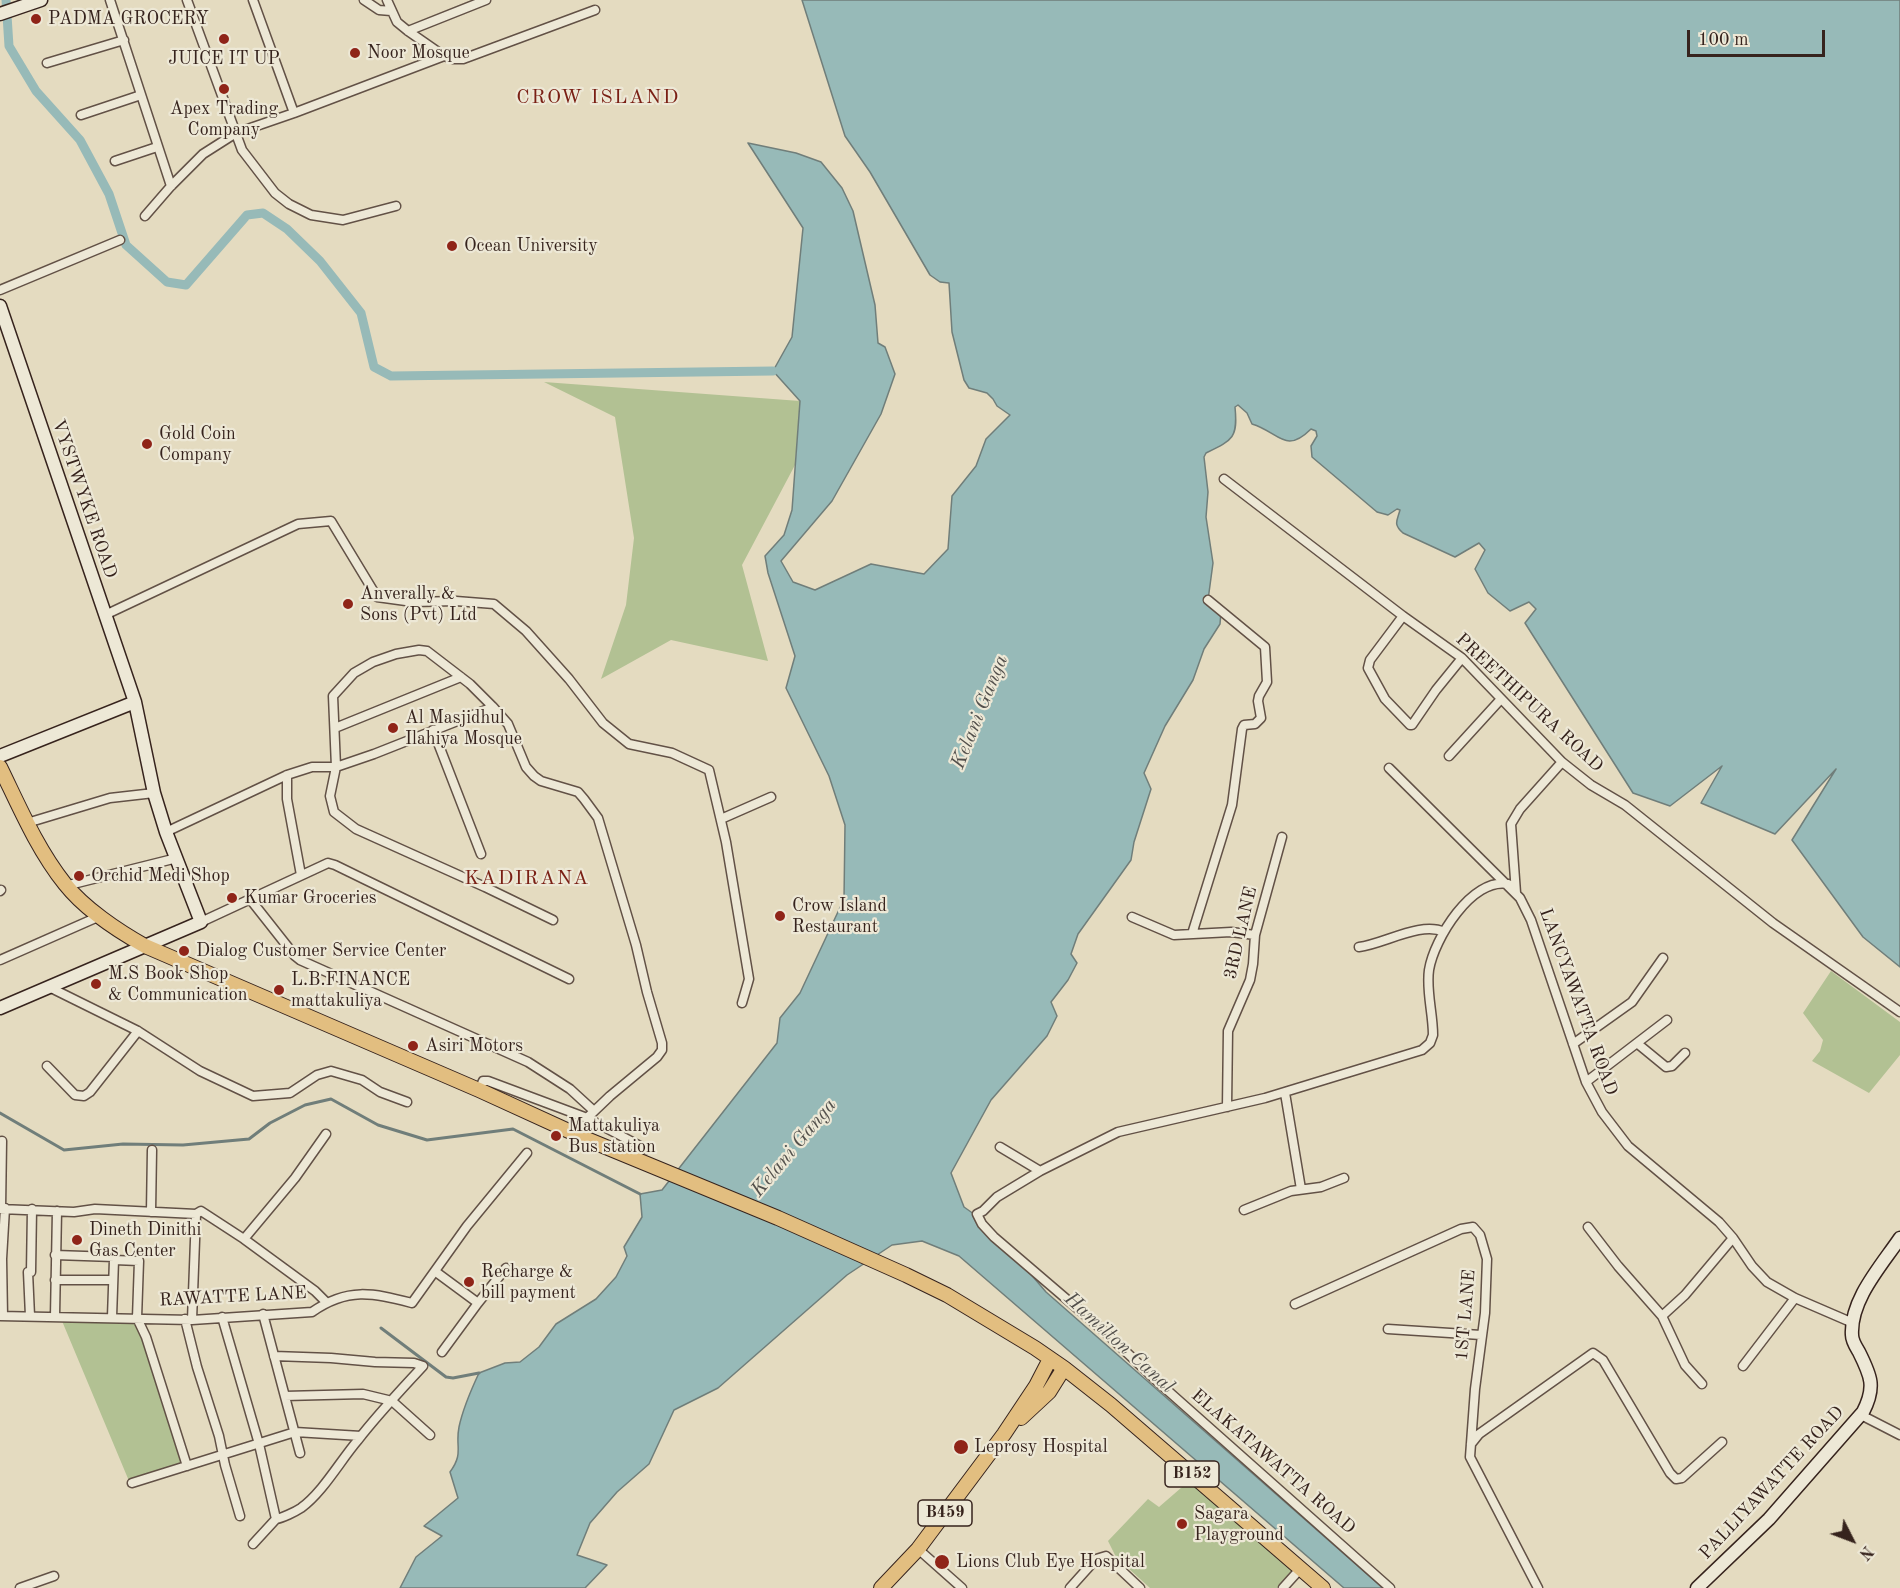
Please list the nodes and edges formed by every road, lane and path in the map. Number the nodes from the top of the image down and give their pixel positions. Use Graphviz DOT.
graph roads {
  1 [pos="41,0"];
  2 [pos="110,0"];
  3 [pos="187,0"];
  4 [pos="253,0"];
  5 [pos="364,0"];
  6 [pos="387,0"];
  7 [pos="486,0"];
  8 [pos="18,5"];
  9 [pos="596,10"];
  10 [pos="391,11"];
  11 [pos="0,14"];
  12 [pos="408,31"];
  13 [pos="124,40"];
  14 [pos="444,56"];
  15 [pos="46,63"];
  16 [pos="141,95"];
  17 [pos="294,113"];
  18 [pos="81,115"];
  19 [pos="236,133"];
  20 [pos="157,147"];
  21 [pos="115,161"];
  22 [pos="171,186"];
  23 [pos="396,206"];
  24 [pos="145,216"];
  25 [pos="120,240"];
  26 [pos="0,290"];
  27 [pos="0,306"];
  28 [pos="1224,479"];
  29 [pos="1208,600"];
  30 [pos="105,615"];
  31 [pos="1403,616"];
  32 [pos="1461,658"];
  33 [pos="461,677"];
  34 [pos="1501,699"];
  35 [pos="135,702"];
  36 [pos="493,707"];
  37 [pos="335,728"];
  38 [pos="433,730"];
  39 [pos="0,756"];
  40 [pos="1449,756"];
  41 [pos="1562,762"];
  42 [pos="0,767"];
  43 [pos="336,767"];
  44 [pos="1389,768"];
  45 [pos="287,775"];
  46 [pos="154,793"];
  47 [pos="771,797"];
  48 [pos="721,819"];
  49 [pos="27,823"];
  50 [pos="166,832"];
  51 [pos="1282,837"];
  52 [pos="481,854"];
  53 [pos="177,858"];
  54 [pos="301,875"];
  55 [pos="1508,884"];
  56 [pos="66,886"];
  57 [pos="1516,893"];
  58 [pos="250,899"];
  59 [pos="100,916"];
  60 [pos="1132,917"];
  61 [pos="553,920"];
  62 [pos="201,922"];
  63 [pos="1444,932"];
  64 [pos="1192,934"];
  65 [pos="1254,934"];
  66 [pos="145,946"];
  67 [pos="1359,947"];
  68 [pos="1664,958"];
  69 [pos="0,960"];
  70 [pos="569,979"];
  71 [pos="49,987"];
  72 [pos="741,1003"];
  73 [pos="0,1008"];
  74 [pos="1900,1012"];
  75 [pos="1667,1020"];
  76 [pos="138,1031"];
  77 [pos="1573,1044"];
  78 [pos="1638,1044"];
  79 [pos="1685,1053"];
  80 [pos="47,1066"];
  81 [pos="1586,1082"];
  82 [pos="479,1090"];
  83 [pos="1285,1093"];
  84 [pos="406,1102"];
  85 [pos="1227,1107"];
  86 [pos="594,1111"];
  87 [pos="587,1118"];
  88 [pos="326,1134"];
  89 [pos="2,1141"];
  90 [pos="1000,1147"];
  91 [pos="646,1149"];
  92 [pos="152,1150"];
  93 [pos="527,1153"];
  94 [pos="1041,1171"];
  95 [pos="1344,1178"];
  96 [pos="1301,1189"];
  97 [pos="2,1208"];
  98 [pos="32,1209"];
  99 [pos="1244,1210"];
  100 [pos="57,1212"];
  101 [pos="151,1212"];
  102 [pos="196,1214"];
  103 [pos="1588,1227"];
  104 [pos="1733,1238"];
  105 [pos="1900,1238"];
  106 [pos="244,1239"];
  107 [pos="55,1255"];
  108 [pos="114,1260"];
  109 [pos="506,1268"];
  110 [pos="436,1272"];
  111 [pos="55,1280"];
  112 [pos="112,1280"];
  113 [pos="1795,1298"];
  114 [pos="326,1302"];
  115 [pos="478,1303"];
  116 [pos="1295,1304"];
  117 [pos="263,1314"];
  118 [pos="1,1316"];
  119 [pos="30,1316"];
  120 [pos="55,1316"];
  121 [pos="1662,1316"];
  122 [pos="112,1317"];
  123 [pos="222,1317"];
  124 [pos="137,1318"];
  125 [pos="188,1319"];
  126 [pos="1853,1323"];
  127 [pos="1388,1329"];
  128 [pos="1481,1335"];
  129 [pos="442,1352"];
  130 [pos="274,1356"];
  131 [pos="1050,1359"];
  132 [pos="1743,1366"];
  133 [pos="1064,1368"];
  134 [pos="1702,1384"];
  135 [pos="285,1396"];
  136 [pos="392,1401"];
  137 [pos="1861,1415"];
  138 [pos="294,1432"];
  139 [pos="1004,1434"];
  140 [pos="430,1435"];
  141 [pos="1900,1435"];
  142 [pos="361,1436"];
  143 [pos="1722,1442"];
  144 [pos="259,1444"];
  145 [pos="1470,1446"];
  146 [pos="224,1453"];
  147 [pos="300,1454"];
  148 [pos="188,1466"];
  149 [pos="132,1483"];
  150 [pos="240,1516"];
  151 [pos="276,1519"];
  152 [pos="253,1544"];
  153 [pos="918,1549"];
  154 [pos="1301,1568"];
  155 [pos="54,1576"];
  156 [pos="20,1588"];
  157 [pos="881,1588"];
  158 [pos="962,1588"];
  159 [pos="1070,1588"];
  160 [pos="1140,1588"];
  161 [pos="1283,1588"];
  162 [pos="1323,1588"];
  163 [pos="1390,1588"];
  164 [pos="1539,1588"];
  165 [pos="1697,1588"];
  1 -- 8 [label="street"];
  2 -- 13 [label="street"];
  3 -- 19 [label="street"];
  4 -- 17 [label="street"];
  5 -- 10 [label="street"];
  6 -- 10 [label="street"];
  7 -- 12 [label="street"];
  8 -- 11 [label="street"];
  9 -- 14 [label="street"];
  10 -- 12 [label="street"];
  12 -- 14 [label="street"];
  13 -- 15 [label="street"];
  13 -- 16 [label="street"];
  14 -- 17 [label="street"];
  16 -- 18 [label="street"];
  16 -- 20 [label="street"];
  17 -- 19 [label="street"];
  19 -- 22 [label="street"];
  19 -- 23 [label="street"];
  20 -- 21 [label="street"];
  20 -- 22 [label="street"];
  22 -- 24 [label="street"];
  25 -- 26 [label="street"];
  27 -- 30 [label="street, VYSTWYKE ROAD"];
  28 -- 31 [label="street, PREETHIPURA ROAD"];
  29 -- 64 [label="street"];
  30 -- 35 [label="street, VYSTWYKE ROAD"];
  30 -- 48 [label="street"];
  31 -- 32 [label="street, PREETHIPURA ROAD"];
  31 -- 32 [label="street"];
  32 -- 34 [label="street, PREETHIPURA ROAD"];
  33 -- 36 [label="street"];
  33 -- 37 [label="street"];
  33 -- 37 [label="street"];
  34 -- 40 [label="street"];
  34 -- 41 [label="street, PREETHIPURA ROAD"];
  35 -- 39 [label="street"];
  35 -- 46 [label="street, VYSTWYKE ROAD"];
  36 -- 38 [label="street"];
  36 -- 86 [label="street"];
  37 -- 43 [label="street"];
  38 -- 43 [label="street"];
  38 -- 52 [label="street"];
  41 -- 57 [label="street"];
  41 -- 74 [label="street, PREETHIPURA ROAD"];
  42 -- 49 [label="main road"];
  43 -- 45 [label="street"];
  43 -- 61 [label="street"];
  44 -- 55 [label="street, LANCYAWATTA ROAD"];
  45 -- 50 [label="street"];
  45 -- 54 [label="street"];
  46 -- 49 [label="street"];
  46 -- 50 [label="street, VYSTWYKE ROAD"];
  47 -- 48 [label="street"];
  48 -- 72 [label="street"];
  49 -- 56 [label="main road"];
  50 -- 53 [label="street, VYSTWYKE ROAD"];
  51 -- 65 [label="street, 3RD LANE"];
  53 -- 56 [label="street"];
  53 -- 62 [label="street, VYSTWYKE ROAD"];
  54 -- 58 [label="street"];
  54 -- 70 [label="street"];
  55 -- 57 [label="street, LANCYAWATTA ROAD"];
  55 -- 63 [label="street"];
  56 -- 59 [label="main road"];
  57 -- 77 [label="street, LANCYAWATTA ROAD"];
  58 -- 62 [label="street"];
  58 -- 86 [label="street"];
  59 -- 66 [label="main road"];
  59 -- 69 [label="street"];
  60 -- 64 [label="street"];
  62 -- 66 [label="street"];
  63 -- 67 [label="street"];
  63 -- 83 [label="street"];
  64 -- 65 [label="street"];
  65 -- 85 [label="street, 3RD LANE"];
  66 -- 71 [label="street"];
  66 -- 82 [label="main road"];
  68 -- 77 [label="street"];
  71 -- 73 [label="street"];
  71 -- 76 [label="street"];
  75 -- 78 [label="street"];
  76 -- 80 [label="street"];
  76 -- 84 [label="street"];
  77 -- 81 [label="street, LANCYAWATTA ROAD"];
  78 -- 79 [label="street"];
  78 -- 81 [label="street"];
  81 -- 104 [label="street, LANCYAWATTA ROAD"];
  82 -- 87 [label="street"];
  82 -- 131 [label="main road, B152"];
  83 -- 85 [label="street"];
  83 -- 96 [label="street"];
  85 -- 94 [label="street"];
  86 -- 87 [label="street"];
  87 -- 91 [label="street"];
  88 -- 106 [label="street"];
  89 -- 97 [label="street"];
  90 -- 94 [label="street"];
  92 -- 101 [label="street"];
  93 -- 110 [label="street"];
  94 -- 163 [label="street, ELAKATAWATTA ROAD"];
  95 -- 96 [label="street"];
  96 -- 99 [label="street"];
  97 -- 98 [label="street, RAWATTE LANE"];
  97 -- 118 [label="street"];
  98 -- 100 [label="street, RAWATTE LANE"];
  98 -- 119 [label="street"];
  100 -- 101 [label="street, RAWATTE LANE"];
  100 -- 107 [label="street"];
  101 -- 102 [label="street, RAWATTE LANE"];
  102 -- 106 [label="street, RAWATTE LANE"];
  102 -- 125 [label="street"];
  103 -- 121 [label="street"];
  104 -- 113 [label="street, LANCYAWATTA ROAD"];
  104 -- 121 [label="street"];
  105 -- 126 [label="street"];
  106 -- 114 [label="street, RAWATTE LANE"];
  107 -- 108 [label="street"];
  107 -- 111 [label="street"];
  108 -- 112 [label="street"];
  108 -- 124 [label="street"];
  109 -- 115 [label="street"];
  110 -- 114 [label="street"];
  110 -- 115 [label="street"];
  111 -- 112 [label="street"];
  111 -- 120 [label="street"];
  112 -- 122 [label="street"];
  113 -- 126 [label="street, LANCYAWATTA ROAD"];
  113 -- 132 [label="street"];
  114 -- 117 [label="street, RAWATTE LANE"];
  115 -- 129 [label="street"];
  116 -- 128 [label="street, 1ST LANE"];
  117 -- 123 [label="street, RAWATTE LANE"];
  117 -- 130 [label="street"];
  118 -- 119 [label="street, RAWATTE LANE"];
  119 -- 120 [label="street, RAWATTE LANE"];
  120 -- 122 [label="street, RAWATTE LANE"];
  121 -- 134 [label="street"];
  122 -- 124 [label="street, RAWATTE LANE"];
  123 -- 125 [label="street, RAWATTE LANE"];
  123 -- 144 [label="street"];
  124 -- 125 [label="street, RAWATTE LANE"];
  124 -- 148 [label="street"];
  125 -- 146 [label="street"];
  126 -- 137 [label="street, PALLIYAWATTE ROAD"];
  127 -- 128 [label="street"];
  128 -- 145 [label="street, 1ST LANE"];
  130 -- 135 [label="street"];
  130 -- 136 [label="street"];
  131 -- 133 [label="main road, B152"];
  131 -- 139 [label="main road, B459"];
  133 -- 139 [label="main road, B459"];
  133 -- 154 [label="main road, B152"];
  135 -- 136 [label="street"];
  135 -- 138 [label="street"];
  136 -- 140 [label="street"];
  136 -- 142 [label="street"];
  137 -- 141 [label="street"];
  137 -- 165 [label="street, PALLIYAWATTE ROAD"];
  138 -- 142 [label="street"];
  138 -- 144 [label="street"];
  138 -- 147 [label="street"];
  139 -- 153 [label="main road, B459"];
  142 -- 151 [label="street"];
  143 -- 145 [label="street"];
  144 -- 146 [label="street"];
  144 -- 151 [label="street"];
  145 -- 164 [label="street, 1ST LANE"];
  146 -- 148 [label="street"];
  146 -- 150 [label="street"];
  148 -- 149 [label="street"];
  151 -- 152 [label="street"];
  153 -- 157 [label="main road, B459"];
  153 -- 158 [label="street"];
  154 -- 161 [label="street"];
  154 -- 162 [label="main road, B152"];
  155 -- 156 [label="street"];
  159 -- 160 [label="street"];
}
